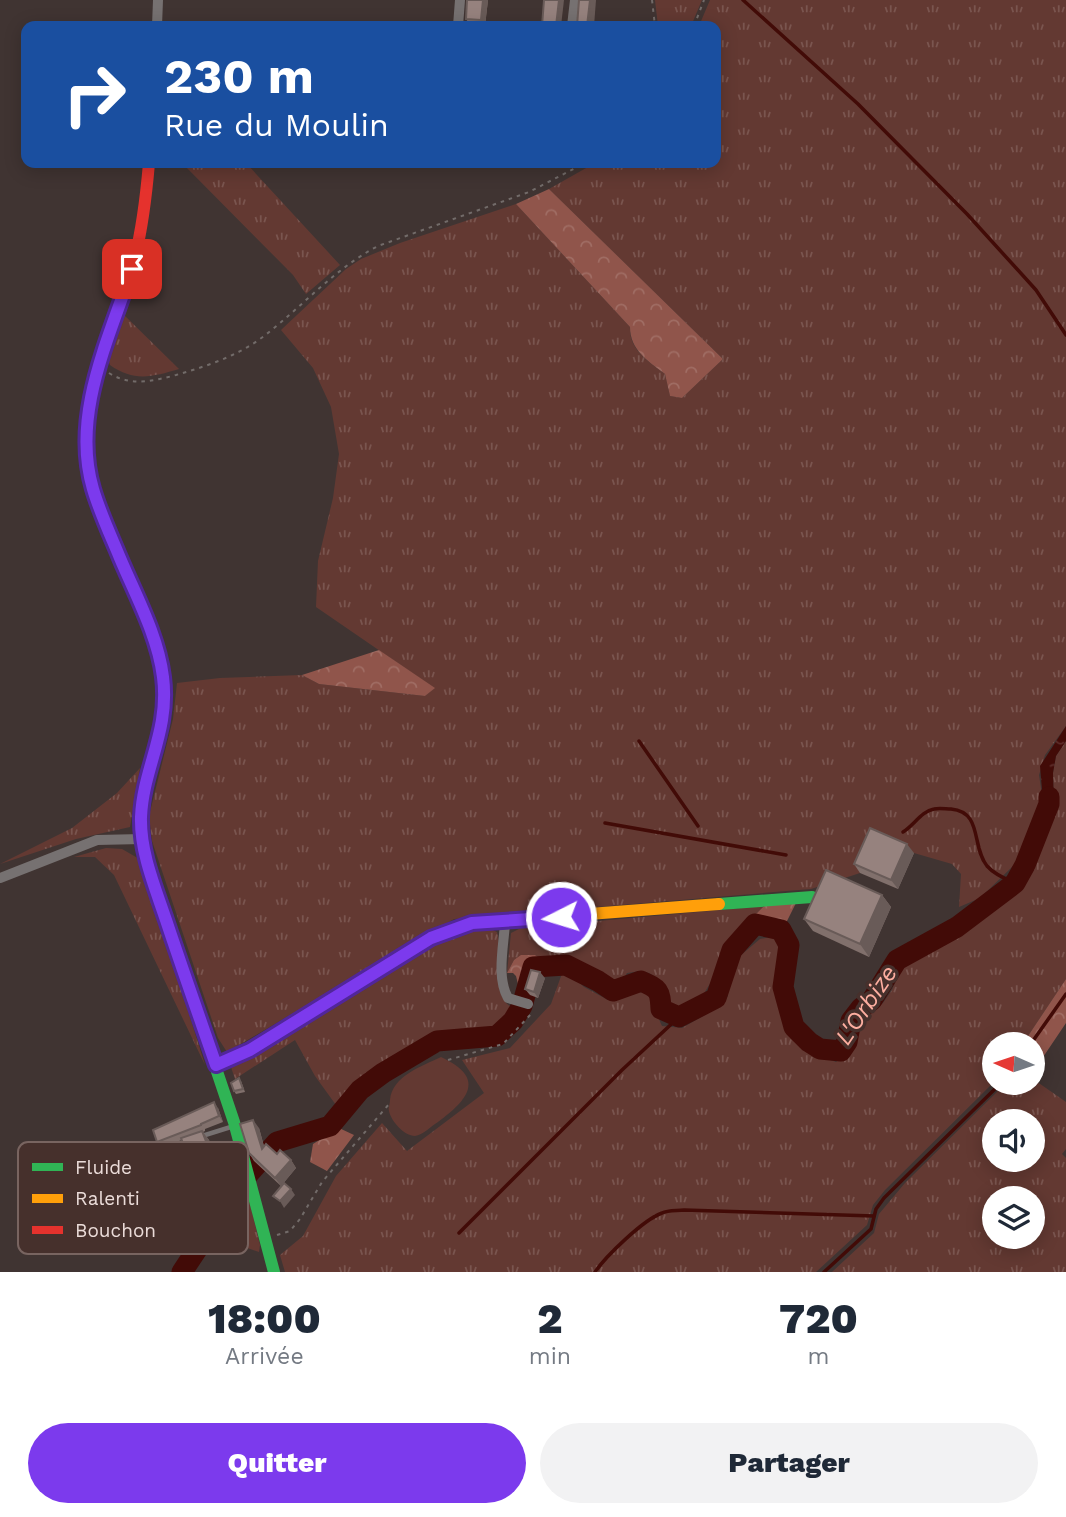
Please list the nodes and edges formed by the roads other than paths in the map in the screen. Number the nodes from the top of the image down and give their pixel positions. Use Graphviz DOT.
graph roads {
  1 [pos="158,0"];
  2 [pos="460,0"];
  3 [pos="575,0"];
  4 [pos="157,21"];
  5 [pos="458,21"];
  6 [pos="573,21"];
  7 [pos="148,168"];
  8 [pos="142,839"];
  9 [pos="0,878"];
  10 [pos="812,897"];
  11 [pos="505,922"];
  12 [pos="528,1004"];
  13 [pos="216,1065"];
  14 [pos="235,1126"];
  15 [pos="190,1142"];
  16 [pos="240,1142"];
  17 [pos="248,1169"];
  18 [pos="274,1272"];
  1 -- 4 [label="street"];
  2 -- 5 [label="street"];
  3 -- 6 [label="street"];
  7 -- 8 [label="street"];
  8 -- 9 [label="street"];
  8 -- 13 [label="street"];
  10 -- 11 [label="street"];
  11 -- 12 [label="street"];
  11 -- 13 [label="street"];
  13 -- 14 [label="street"];
  14 -- 15 [label="lane"];
  14 -- 16 [label="street"];
  17 -- 18 [label="street"];
}
